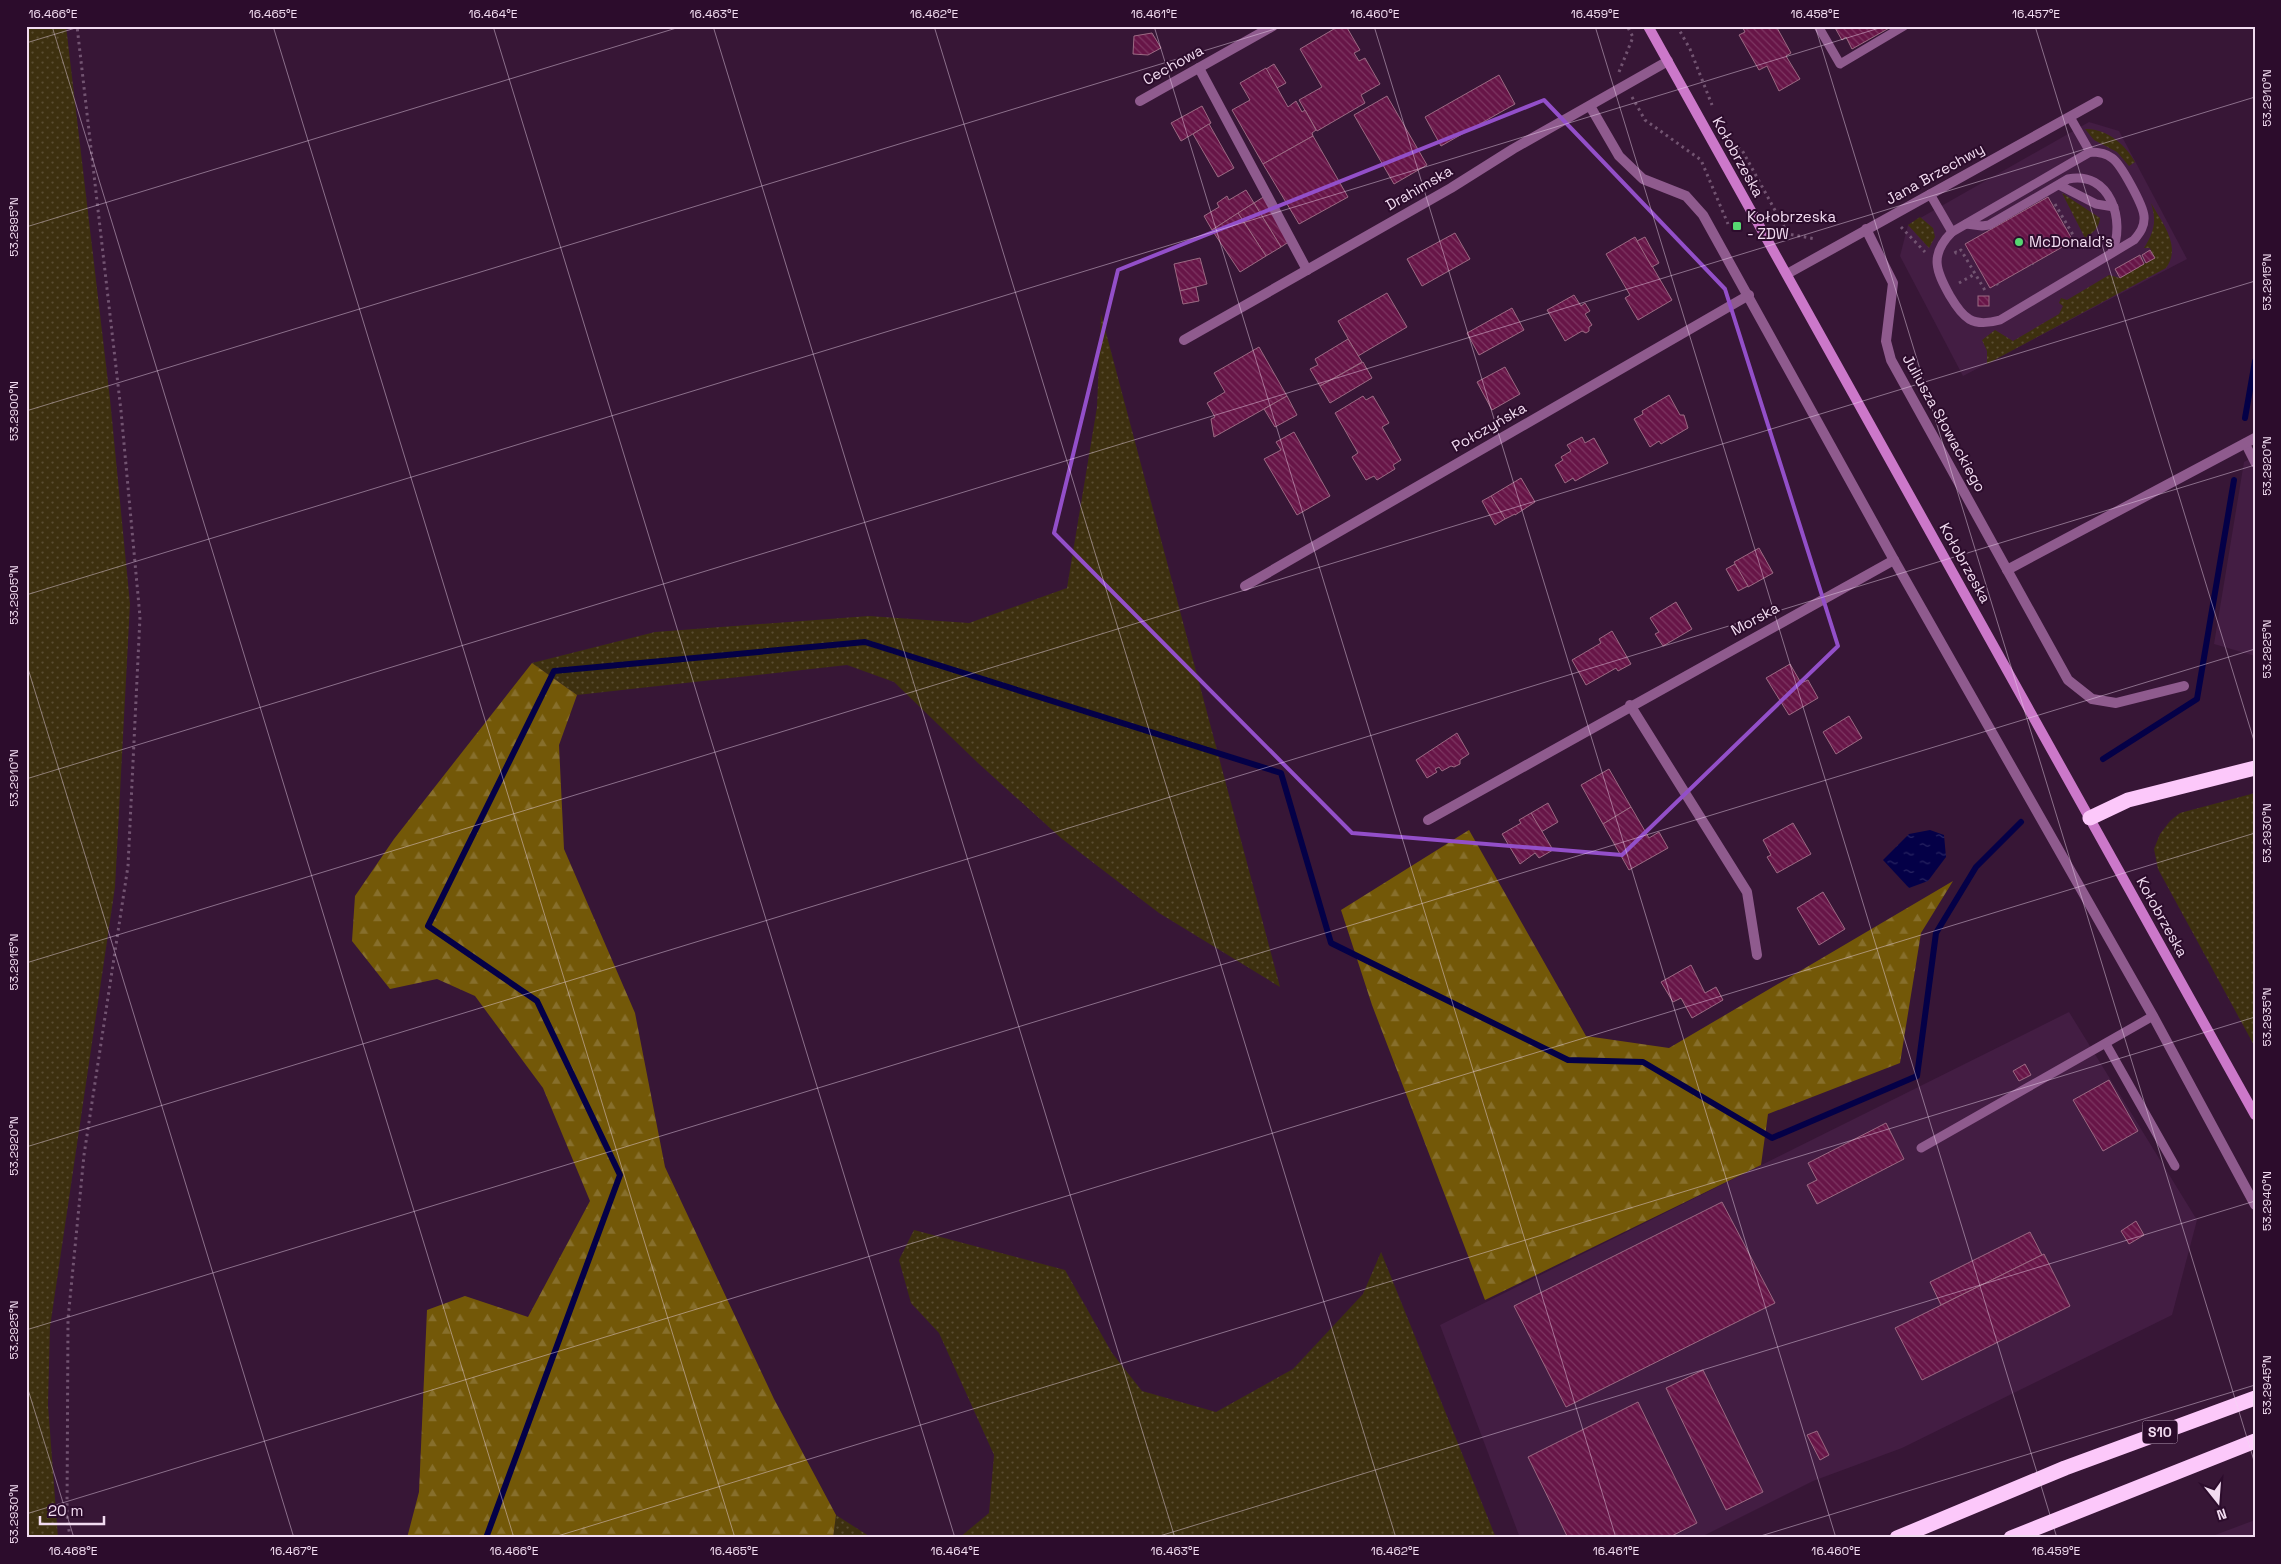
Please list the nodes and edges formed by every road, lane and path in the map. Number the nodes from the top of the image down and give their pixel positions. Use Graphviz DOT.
graph roads {
  1 [pos="77,26"];
  2 [pos="1273,26"];
  3 [pos="1626,26"];
  4 [pos="1648,26"];
  5 [pos="1676,26"];
  6 [pos="1818,26"];
  7 [pos="1904,26"];
  8 [pos="1668,61"];
  9 [pos="1199,68"];
  10 [pos="1626,85"];
  11 [pos="1140,100"];
  12 [pos="2098,101"];
  13 [pos="1590,106"];
  14 [pos="1715,113"];
  15 [pos="2070,116"];
  16 [pos="1727,136"];
  17 [pos="2090,152"];
  18 [pos="2059,185"];
  19 [pos="2048,191"];
  20 [pos="1930,194"];
  21 [pos="2114,207"];
  22 [pos="1894,214"];
  23 [pos="1966,224"];
  24 [pos="1866,229"];
  25 [pos="1731,231"];
  26 [pos="1952,232"];
  27 [pos="1822,236"];
  28 [pos="1944,240"];
  29 [pos="2076,240"];
  30 [pos="2112,252"];
  31 [pos="1972,257"];
  32 [pos="1967,260"];
  33 [pos="1936,263"];
  34 [pos="1307,270"];
  35 [pos="1787,274"];
  36 [pos="1975,274"];
  37 [pos="1958,284"];
  38 [pos="1986,292"];
  39 [pos="1749,295"];
  40 [pos="1184,340"];
  41 [pos="2250,440"];
  42 [pos="2255,463"];
  43 [pos="1894,560"];
  44 [pos="2007,570"];
  45 [pos="1245,586"];
  46 [pos="2184,686"];
  47 [pos="1630,705"];
  48 [pos="2255,768"];
  49 [pos="2090,818"];
  50 [pos="1428,820"];
  51 [pos="1757,955"];
  52 [pos="2153,1016"];
  53 [pos="2106,1044"];
  54 [pos="2255,1115"];
  55 [pos="1921,1148"];
  56 [pos="2175,1166"];
  57 [pos="2255,1205"];
  58 [pos="2255,1398"];
  59 [pos="2255,1440"];
  60 [pos="70,1538"];
  61 [pos="1897,1538"];
  62 [pos="2011,1538"];
  1 -- 60 [label="path"];
  2 -- 9 [label="street, Cechowa"];
  3 -- 10 [label="path"];
  4 -- 8 [label="main road, Kołobrzeska"];
  5 -- 14 [label="path"];
  6 -- 7 [label="lane"];
  8 -- 10 [label="street, Drahimska"];
  8 -- 35 [label="main road, Kołobrzeska"];
  9 -- 11 [label="street, Cechowa"];
  9 -- 34 [label="street"];
  10 -- 13 [label="street, Drahimska"];
  10 -- 25 [label="path"];
  12 -- 15 [label="street, Jana Brzechwy"];
  13 -- 34 [label="street, Drahimska"];
  13 -- 39 [label="street"];
  15 -- 17 [label="lane"];
  15 -- 20 [label="street, Jana Brzechwy"];
  16 -- 27 [label="path"];
  17 -- 23 [label="lane"];
  17 -- 30 [label="lane"];
  18 -- 19 [label="lane"];
  18 -- 21 [label="lane"];
  18 -- 21 [label="lane"];
  19 -- 23 [label="lane"];
  19 -- 29 [label="path"];
  20 -- 22 [label="street, Jana Brzechwy"];
  20 -- 26 [label="lane"];
  21 -- 30 [label="lane"];
  22 -- 24 [label="street, Jana Brzechwy"];
  22 -- 33 [label="path"];
  23 -- 26 [label="lane"];
  24 -- 35 [label="street, Jana Brzechwy"];
  24 -- 44 [label="street, Juliusza Słowackiego"];
  26 -- 28 [label="lane"];
  28 -- 32 [label="path"];
  28 -- 33 [label="lane"];
  30 -- 33 [label="lane"];
  31 -- 32 [label="path"];
  32 -- 36 [label="path"];
  34 -- 40 [label="street, Drahimska"];
  35 -- 49 [label="main road, Kołobrzeska"];
  36 -- 37 [label="path"];
  36 -- 38 [label="path"];
  39 -- 43 [label="street"];
  39 -- 45 [label="street, Połczyńska"];
  41 -- 42 [label="lane"];
  41 -- 44 [label="street"];
  43 -- 47 [label="street, Morska"];
  43 -- 52 [label="street"];
  44 -- 46 [label="street, Juliusza Słowackiego"];
  47 -- 50 [label="street, Morska"];
  47 -- 51 [label="street"];
  48 -- 49 [label="highway"];
  49 -- 54 [label="main road, Kołobrzeska"];
  52 -- 53 [label="lane"];
  52 -- 57 [label="street"];
  53 -- 55 [label="lane"];
  53 -- 56 [label="lane"];
  58 -- 61 [label="highway, S10"];
  59 -- 62 [label="highway"];
}
